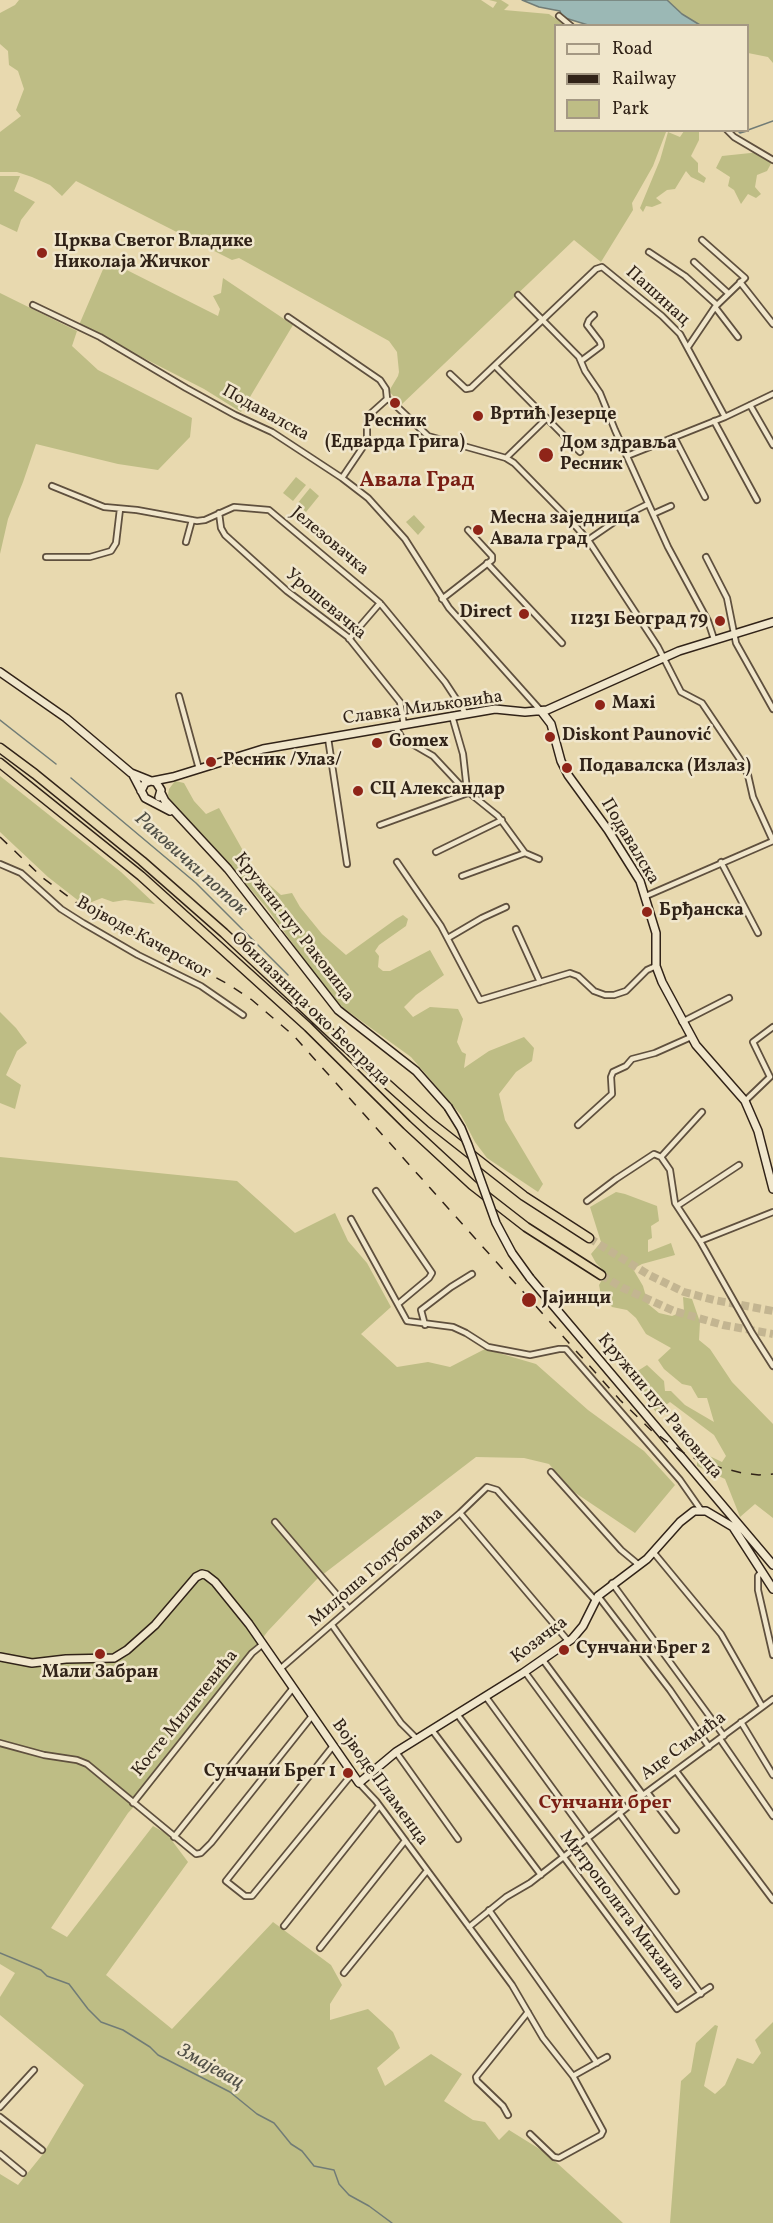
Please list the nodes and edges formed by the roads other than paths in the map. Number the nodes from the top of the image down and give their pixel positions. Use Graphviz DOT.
graph roads {
  1 [pos="559,16"];
  2 [pos="569,24"];
  3 [pos="730,132"];
  4 [pos="773,160"];
  5 [pos="702,240"];
  6 [pos="649,252"];
  7 [pos="694,262"];
  8 [pos="740,282"];
  9 [pos="728,292"];
  10 [pos="518,295"];
  11 [pos="33,305"];
  12 [pos="716,306"];
  13 [pos="594,315"];
  14 [pos="288,317"];
  15 [pos="542,319"];
  16 [pos="773,324"];
  17 [pos="738,337"];
  18 [pos="688,347"];
  19 [pos="581,361"];
  20 [pos="495,366"];
  21 [pos="450,374"];
  22 [pos="773,394"];
  23 [pos="387,399"];
  24 [pos="750,405"];
  25 [pos="725,417"];
  26 [pos="547,418"];
  27 [pos="714,422"];
  28 [pos="674,437"];
  29 [pos="773,445"];
  30 [pos="580,452"];
  31 [pos="627,456"];
  32 [pos="506,458"];
  33 [pos="342,478"];
  34 [pos="52,486"];
  35 [pos="705,497"];
  36 [pos="758,500"];
  37 [pos="648,504"];
  38 [pos="671,506"];
  39 [pos="120,509"];
  40 [pos="219,513"];
  41 [pos="653,514"];
  42 [pos="192,520"];
  43 [pos="468,530"];
  44 [pos="588,540"];
  45 [pos="186,542"];
  46 [pos="46,556"];
  47 [pos="706,557"];
  48 [pos="487,563"];
  49 [pos="442,598"];
  50 [pos="380,603"];
  51 [pos="773,622"];
  52 [pos="734,634"];
  53 [pos="349,639"];
  54 [pos="714,639"];
  55 [pos="562,643"];
  56 [pos="663,658"];
  57 [pos="0,672"];
  58 [pos="179,696"];
  59 [pos="773,709"];
  60 [pos="542,711"];
  61 [pos="466,714"];
  62 [pos="452,716"];
  63 [pos="404,725"];
  64 [pos="395,726"];
  65 [pos="328,738"];
  66 [pos="0,748"];
  67 [pos="0,763"];
  68 [pos="199,768"];
  69 [pos="132,773"];
  70 [pos="173,777"];
  71 [pos="152,781"];
  72 [pos="141,791"];
  73 [pos="161,792"];
  74 [pos="468,793"];
  75 [pos="152,801"];
  76 [pos="180,817"];
  77 [pos="502,820"];
  78 [pos="380,825"];
  79 [pos="773,841"];
  80 [pos="436,852"];
  81 [pos="525,853"];
  82 [pos="539,859"];
  83 [pos="397,862"];
  84 [pos="721,862"];
  85 [pos="2,864"];
  86 [pos="347,864"];
  87 [pos="462,876"];
  88 [pos="645,896"];
  89 [pos="506,907"];
  90 [pos="516,929"];
  91 [pos="758,933"];
  92 [pos="448,938"];
  93 [pos="657,966"];
  94 [pos="540,982"];
  95 [pos="729,998"];
  96 [pos="243,1015"];
  97 [pos="682,1022"];
  98 [pos="773,1027"];
  99 [pos="691,1037"];
  100 [pos="745,1101"];
  101 [pos="702,1112"];
  102 [pos="578,1125"];
  103 [pos="661,1157"];
  104 [pos="739,1165"];
  105 [pos="773,1189"];
  106 [pos="376,1191"];
  107 [pos="587,1201"];
  108 [pos="677,1206"];
  109 [pos="773,1212"];
  110 [pos="351,1219"];
  111 [pos="589,1238"];
  112 [pos="700,1241"];
  113 [pos="472,1274"];
  114 [pos="601,1275"];
  115 [pos="398,1304"];
  116 [pos="425,1325"];
  117 [pos="773,1366"];
  118 [pos="551,1472"];
  119 [pos="701,1510"];
  120 [pos="460,1513"];
  121 [pos="275,1522"];
  122 [pos="654,1553"];
  123 [pos="773,1564"];
  124 [pos="639,1565"];
  125 [pos="762,1571"];
  126 [pos="612,1583"];
  127 [pos="773,1590"];
  128 [pos="597,1598"];
  129 [pos="349,1609"];
  130 [pos="332,1625"];
  131 [pos="569,1642"];
  132 [pos="262,1644"];
  133 [pos="773,1654"];
  134 [pos="0,1657"];
  135 [pos="543,1660"];
  136 [pos="280,1670"];
  137 [pos="525,1672"];
  138 [pos="293,1688"];
  139 [pos="486,1697"];
  140 [pos="773,1699"];
  141 [pos="762,1706"];
  142 [pos="457,1714"];
  143 [pos="312,1716"];
  144 [pos="741,1722"];
  145 [pos="432,1730"];
  146 [pos="722,1737"];
  147 [pos="417,1739"];
  148 [pos="0,1743"];
  149 [pos="333,1746"];
  150 [pos="709,1746"];
  151 [pos="396,1752"];
  152 [pos="676,1771"];
  153 [pos="352,1774"];
  154 [pos="773,1775"];
  155 [pos="359,1783"];
  156 [pos="645,1793"];
  157 [pos="133,1803"];
  158 [pos="379,1806"];
  159 [pos="625,1809"];
  160 [pos="619,1813"];
  161 [pos="773,1816"];
  162 [pos="676,1830"];
  163 [pos="174,1837"];
  164 [pos="587,1837"];
  165 [pos="458,1839"];
  166 [pos="404,1842"];
  167 [pos="562,1856"];
  168 [pos="426,1872"];
  169 [pos="541,1875"];
  170 [pos="676,1891"];
  171 [pos="773,1900"];
  172 [pos="489,1910"];
  173 [pos="284,1926"];
  174 [pos="468,1927"];
  175 [pos="320,1948"];
  176 [pos="344,1973"];
  177 [pos="710,1988"];
  178 [pos="701,1994"];
  179 [pos="528,2012"];
  180 [pos="607,2057"];
  181 [pos="597,2063"];
  182 [pos="34,2070"];
  183 [pos="573,2076"];
  184 [pos="0,2107"];
  185 [pos="508,2115"];
  186 [pos="0,2117"];
  187 [pos="530,2134"];
  188 [pos="42,2150"];
  189 [pos="0,2154"];
  190 [pos="23,2173"];
  1 -- 2 [label="street"];
  3 -- 4 [label="street"];
  5 -- 8 [label="street"];
  6 -- 12 [label="street"];
  7 -- 9 [label="street"];
  8 -- 9 [label="street"];
  8 -- 16 [label="street"];
  9 -- 12 [label="street"];
  10 -- 15 [label="street"];
  11 -- 33 [label="street, Подавалска"];
  12 -- 17 [label="street"];
  12 -- 18 [label="street"];
  13 -- 19 [label="street"];
  14 -- 23 [label="street"];
  15 -- 18 [label="street, Пашинац"];
  15 -- 19 [label="street"];
  15 -- 20 [label="street"];
  18 -- 25 [label="street, Пашинац"];
  19 -- 31 [label="street"];
  20 -- 21 [label="street"];
  20 -- 26 [label="street"];
  22 -- 24 [label="street"];
  23 -- 32 [label="street"];
  23 -- 33 [label="street"];
  24 -- 25 [label="street"];
  24 -- 29 [label="street"];
  25 -- 27 [label="street"];
  26 -- 30 [label="street"];
  26 -- 32 [label="street"];
  27 -- 28 [label="street"];
  27 -- 36 [label="street"];
  28 -- 31 [label="street"];
  28 -- 35 [label="street"];
  31 -- 37 [label="street"];
  32 -- 44 [label="street"];
  33 -- 49 [label="street, Подавалска"];
  34 -- 39 [label="street, Јелезовачка"];
  37 -- 41 [label="street"];
  37 -- 44 [label="street"];
  38 -- 41 [label="street"];
  39 -- 42 [label="street, Јелезовачка"];
  39 -- 46 [label="street"];
  40 -- 42 [label="street, Јелезовачка"];
  40 -- 50 [label="street, Јелезовачка"];
  40 -- 53 [label="street, Урошевачка"];
  41 -- 54 [label="street"];
  42 -- 45 [label="street"];
  43 -- 48 [label="street"];
  44 -- 56 [label="street"];
  47 -- 52 [label="street"];
  48 -- 49 [label="street"];
  48 -- 55 [label="street"];
  49 -- 60 [label="street, Подавалска"];
  50 -- 53 [label="street"];
  50 -- 61 [label="street, Јелезовачка"];
  51 -- 52 [label="street, Славка Миљковића"];
  52 -- 54 [label="street, Славка Миљковића"];
  52 -- 59 [label="street"];
  53 -- 63 [label="street, Урошевачка"];
  54 -- 56 [label="street, Славка Миљковића"];
  56 -- 60 [label="street, Славка Миљковића"];
  56 -- 79 [label="street"];
  57 -- 69 [label="street"];
  58 -- 68 [label="street"];
  60 -- 61 [label="street, Славка Миљковића"];
  60 -- 88 [label="street, Подавалска"];
  61 -- 62 [label="street, Славка Миљковића"];
  62 -- 63 [label="street, Славка Миљковића"];
  62 -- 74 [label="street"];
  63 -- 64 [label="street, Славка Миљковића"];
  64 -- 65 [label="street, Славка Миљковића"];
  64 -- 74 [label="street"];
  65 -- 68 [label="street, Славка Миљковића"];
  65 -- 86 [label="street"];
  66 -- 111 [label="highway, Обилазница око Београда"];
  67 -- 114 [label="highway, Обилазница око Београда"];
  68 -- 70 [label="street, Славка Миљковића"];
  69 -- 71 [label="street"];
  69 -- 72 [label="street"];
  70 -- 71 [label="street, Славка Миљковића"];
  70 -- 73 [label="street, Славка Миљковића"];
  71 -- 72 [label="street"];
  71 -- 73 [label="street"];
  72 -- 75 [label="street"];
  73 -- 75 [label="street"];
  73 -- 76 [label="street, Кружни пут Раковица"];
  74 -- 77 [label="street"];
  74 -- 78 [label="street"];
  75 -- 76 [label="street, Кружни пут Раковица"];
  76 -- 123 [label="street, Кружни пут Раковица, bridge"];
  77 -- 80 [label="street"];
  77 -- 81 [label="street"];
  79 -- 84 [label="street"];
  81 -- 82 [label="street"];
  81 -- 87 [label="street"];
  83 -- 92 [label="street"];
  84 -- 88 [label="street"];
  84 -- 91 [label="street"];
  85 -- 96 [label="street, Војводе Качерског"];
  88 -- 93 [label="street, Подавалска"];
  89 -- 92 [label="street"];
  90 -- 94 [label="street"];
  92 -- 94 [label="street"];
  93 -- 94 [label="street"];
  93 -- 97 [label="street, Подавалска"];
  95 -- 97 [label="street"];
  97 -- 99 [label="street, Подавалска"];
  98 -- 100 [label="street"];
  99 -- 100 [label="street, Подавалска"];
  99 -- 102 [label="street"];
  100 -- 105 [label="street, Подавалска"];
  101 -- 103 [label="street"];
  103 -- 107 [label="street"];
  103 -- 108 [label="street"];
  104 -- 108 [label="street"];
  106 -- 115 [label="street"];
  108 -- 112 [label="street"];
  109 -- 112 [label="street"];
  110 -- 115 [label="street"];
  112 -- 117 [label="street"];
  113 -- 116 [label="street"];
  115 -- 116 [label="street"];
  116 -- 119 [label="street"];
  118 -- 124 [label="street"];
  119 -- 122 [label="street, Козачка"];
  119 -- 125 [label="street"];
  120 -- 128 [label="street, Милоша Голубовића"];
  120 -- 129 [label="street, Милоша Голубовића"];
  120 -- 131 [label="street"];
  121 -- 129 [label="street"];
  122 -- 124 [label="street, Козачка"];
  122 -- 141 [label="street"];
  124 -- 126 [label="street, Козачка"];
  125 -- 127 [label="street"];
  125 -- 133 [label="street"];
  126 -- 128 [label="street, Козачка"];
  126 -- 146 [label="street"];
  128 -- 131 [label="street, Козачка"];
  128 -- 150 [label="street"];
  129 -- 130 [label="street, Милоша Голубовића"];
  130 -- 136 [label="street, Милоша Голубовића"];
  130 -- 147 [label="street"];
  131 -- 135 [label="street, Козачка"];
  132 -- 134 [label="street, Војводе Пламенца"];
  132 -- 136 [label="street, Војводе Пламенца"];
  132 -- 157 [label="street, Косте Миличевића"];
  135 -- 137 [label="street, Козачка"];
  135 -- 156 [label="street"];
  136 -- 138 [label="street, Војводе Пламенца"];
  137 -- 139 [label="street, Козачка"];
  137 -- 159 [label="street"];
  138 -- 143 [label="street, Војводе Пламенца"];
  138 -- 163 [label="street"];
  139 -- 142 [label="street, Козачка"];
  139 -- 164 [label="street"];
  140 -- 141 [label="street, Аце Симића"];
  141 -- 144 [label="street, Аце Симића"];
  142 -- 145 [label="street, Козачка"];
  142 -- 167 [label="street, Митрополита Михаила"];
  143 -- 149 [label="street, Војводе Пламенца"];
  143 -- 163 [label="street"];
  144 -- 146 [label="street, Аце Симића"];
  144 -- 154 [label="street"];
  145 -- 147 [label="street, Козачка"];
  145 -- 169 [label="street"];
  146 -- 150 [label="street, Аце Симића"];
  146 -- 161 [label="street"];
  147 -- 151 [label="street, Козачка"];
  148 -- 157 [label="street"];
  149 -- 153 [label="street, Војводе Пламенца"];
  149 -- 153 [label="street"];
  150 -- 152 [label="street, Аце Симића"];
  151 -- 155 [label="street, Козачка"];
  151 -- 165 [label="street"];
  152 -- 156 [label="street, Аце Симића"];
  152 -- 171 [label="street"];
  153 -- 155 [label="street, Војводе Пламенца"];
  155 -- 158 [label="street, Војводе Пламенца"];
  156 -- 159 [label="street, Аце Симића"];
  156 -- 162 [label="street"];
  157 -- 163 [label="street"];
  158 -- 166 [label="street, Војводе Пламенца"];
  158 -- 173 [label="street"];
  159 -- 160 [label="street, Аце Симића"];
  160 -- 164 [label="street, Аце Симића"];
  160 -- 170 [label="street"];
  164 -- 167 [label="street, Аце Симића"];
  164 -- 178 [label="street"];
  166 -- 168 [label="street, Војводе Пламенца"];
  166 -- 175 [label="street"];
  167 -- 169 [label="street, Аце Симића"];
  167 -- 178 [label="street, Митрополита Михаила"];
  168 -- 174 [label="street, Војводе Пламенца"];
  168 -- 176 [label="street"];
  169 -- 172 [label="street, Аце Симића"];
  172 -- 174 [label="street, Аце Симића"];
  172 -- 181 [label="street"];
  174 -- 179 [label="street, Војводе Пламенца"];
  177 -- 178 [label="street"];
  179 -- 183 [label="street, Војводе Пламенца"];
  179 -- 185 [label="street"];
  180 -- 181 [label="street"];
  181 -- 183 [label="street"];
  182 -- 184 [label="street"];
  183 -- 187 [label="street, Војводе Пламенца"];
  186 -- 188 [label="street"];
  189 -- 190 [label="street"];
}
